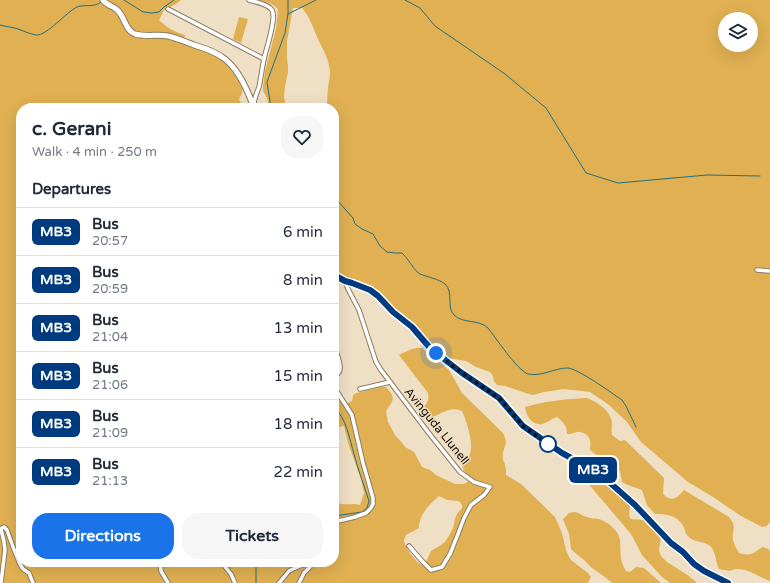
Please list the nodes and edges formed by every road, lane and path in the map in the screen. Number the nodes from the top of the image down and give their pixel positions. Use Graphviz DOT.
graph roads {
  1 [pos="249,0"];
  2 [pos="104,1"];
  3 [pos="168,10"];
  4 [pos="264,59"];
  5 [pos="258,90"];
  6 [pos="255,95"];
  7 [pos="249,96"];
  8 [pos="252,103"];
  9 [pos="254,103"];
  10 [pos="757,270"];
  11 [pos="770,272"];
  12 [pos="339,278"];
  13 [pos="345,281"];
  14 [pos="339,360"];
  15 [pos="339,372"];
  16 [pos="390,382"];
  17 [pos="360,389"];
  18 [pos="339,396"];
  19 [pos="339,521"];
  20 [pos="409,546"];
  21 [pos="16,554"];
  22 [pos="21,567"];
  23 [pos="161,567"];
  24 [pos="226,567"];
  25 [pos="298,567"];
  26 [pos="310,567"];
  27 [pos="2,583"];
  28 [pos="33,583"];
  29 [pos="168,583"];
  30 [pos="235,583"];
  31 [pos="279,583"];
  32 [pos="299,583"];
  33 [pos="728,583"];
  1 -- 4 [label="street"];
  2 -- 7 [label="street"];
  3 -- 4 [label="street"];
  4 -- 5 [label="street"];
  5 -- 6 [label="street"];
  5 -- 7 [label="street"];
  6 -- 7 [label="street"];
  6 -- 9 [label="street"];
  7 -- 8 [label="street"];
  10 -- 11 [label="street"];
  12 -- 13 [label="street"];
  13 -- 16 [label="street, Avinguda Llunell"];
  13 -- 33 [label="street"];
  14 -- 15 [label="street"];
  16 -- 17 [label="street"];
  16 -- 20 [label="street, Avinguda Llunell"];
  18 -- 19 [label="street"];
  21 -- 27 [label="street"];
  22 -- 28 [label="street"];
  23 -- 29 [label="street"];
  24 -- 30 [label="street"];
  25 -- 31 [label="street"];
  26 -- 32 [label="street"];
}
